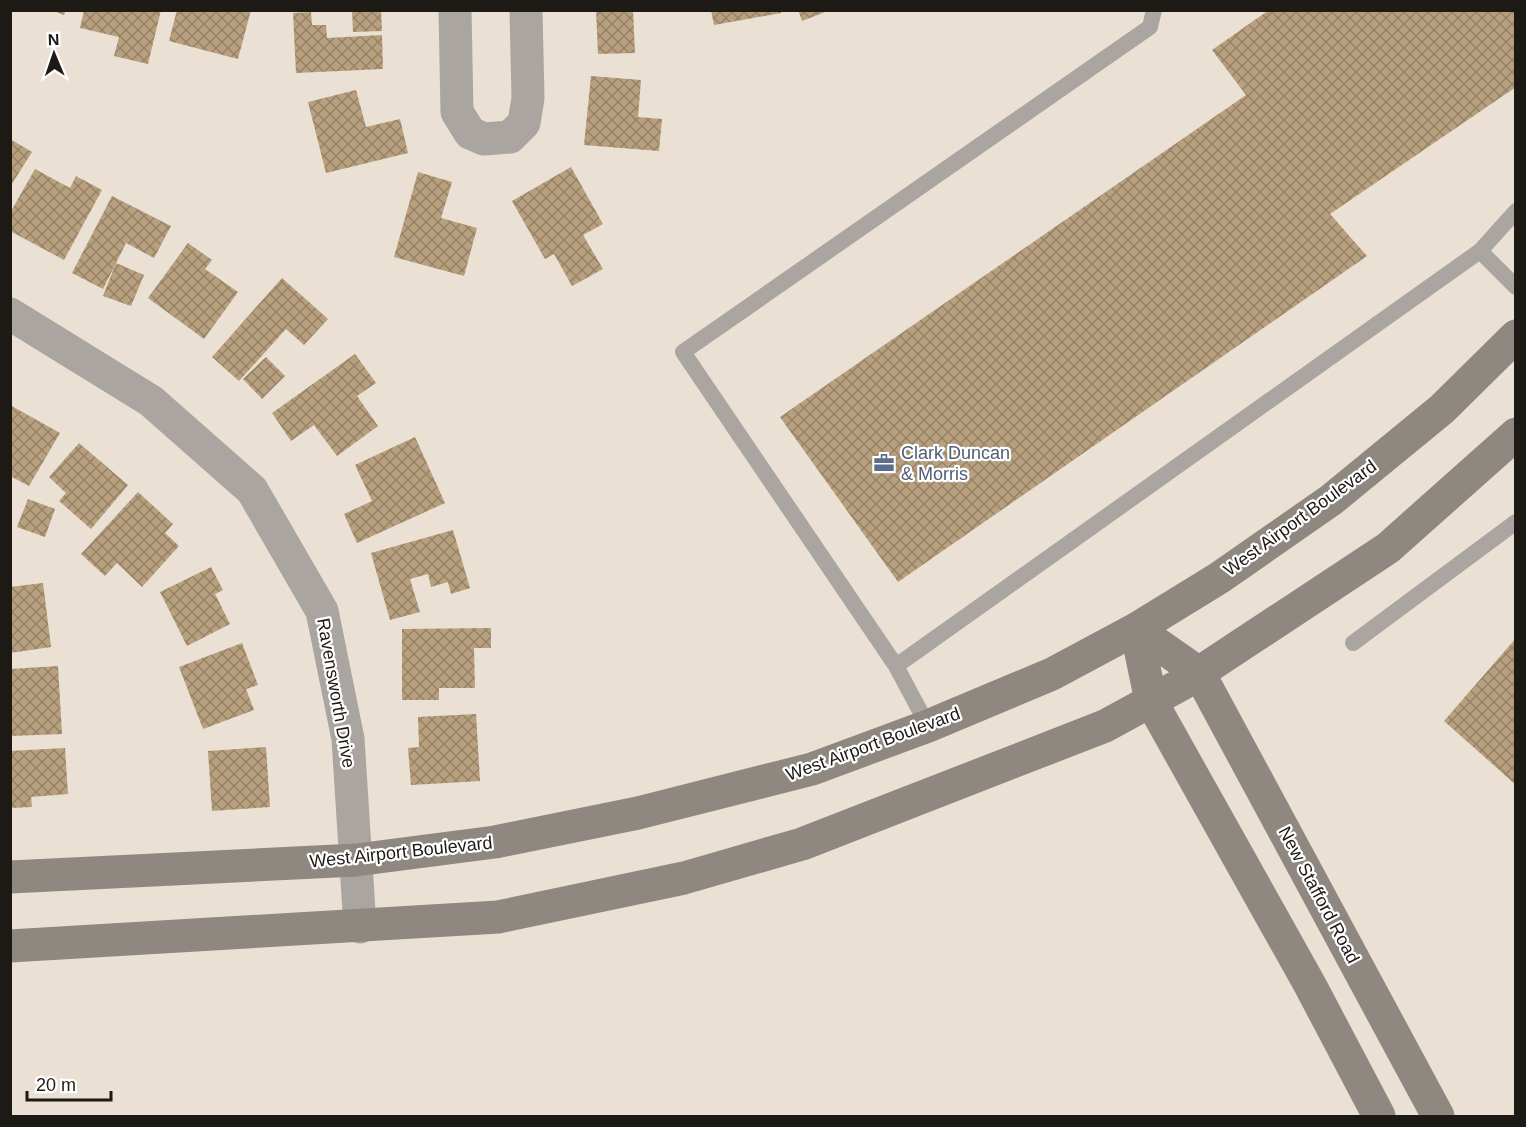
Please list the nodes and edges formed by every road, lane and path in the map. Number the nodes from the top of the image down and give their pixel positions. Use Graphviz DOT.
graph roads {
  1 [pos="454,10"];
  2 [pos="526,10"];
  3 [pos="1154,10"];
  4 [pos="1515,211"];
  5 [pos="1480,251"];
  6 [pos="1515,287"];
  7 [pos="10,314"];
  8 [pos="1515,336"];
  9 [pos="1515,434"];
  10 [pos="1515,522"];
  11 [pos="1136,629"];
  12 [pos="1353,643"];
  13 [pos="896,666"];
  14 [pos="1199,673"];
  15 [pos="1151,701"];
  16 [pos="928,726"];
  17 [pos="356,860"];
  18 [pos="10,877"];
  19 [pos="360,927"];
  20 [pos="10,946"];
  21 [pos="1380,1116"];
  22 [pos="1438,1116"];
  1 -- 2 [label="street"];
  3 -- 13 [label="lane"];
  4 -- 5 [label="lane"];
  5 -- 6 [label="lane"];
  5 -- 13 [label="lane"];
  7 -- 17 [label="street, Ravensworth Drive"];
  8 -- 11 [label="main road, West Airport Boulevard"];
  9 -- 14 [label="main road"];
  10 -- 12 [label="lane"];
  11 -- 14 [label="main road"];
  11 -- 15 [label="main road"];
  11 -- 16 [label="main road, West Airport Boulevard"];
  13 -- 16 [label="lane"];
  14 -- 15 [label="main road"];
  14 -- 22 [label="main road, New Stafford Road"];
  15 -- 19 [label="main road"];
  15 -- 21 [label="main road"];
  16 -- 17 [label="main road, West Airport Boulevard"];
  17 -- 18 [label="main road, West Airport Boulevard"];
  17 -- 19 [label="street, Ravensworth Drive"];
  19 -- 20 [label="main road"];
}
